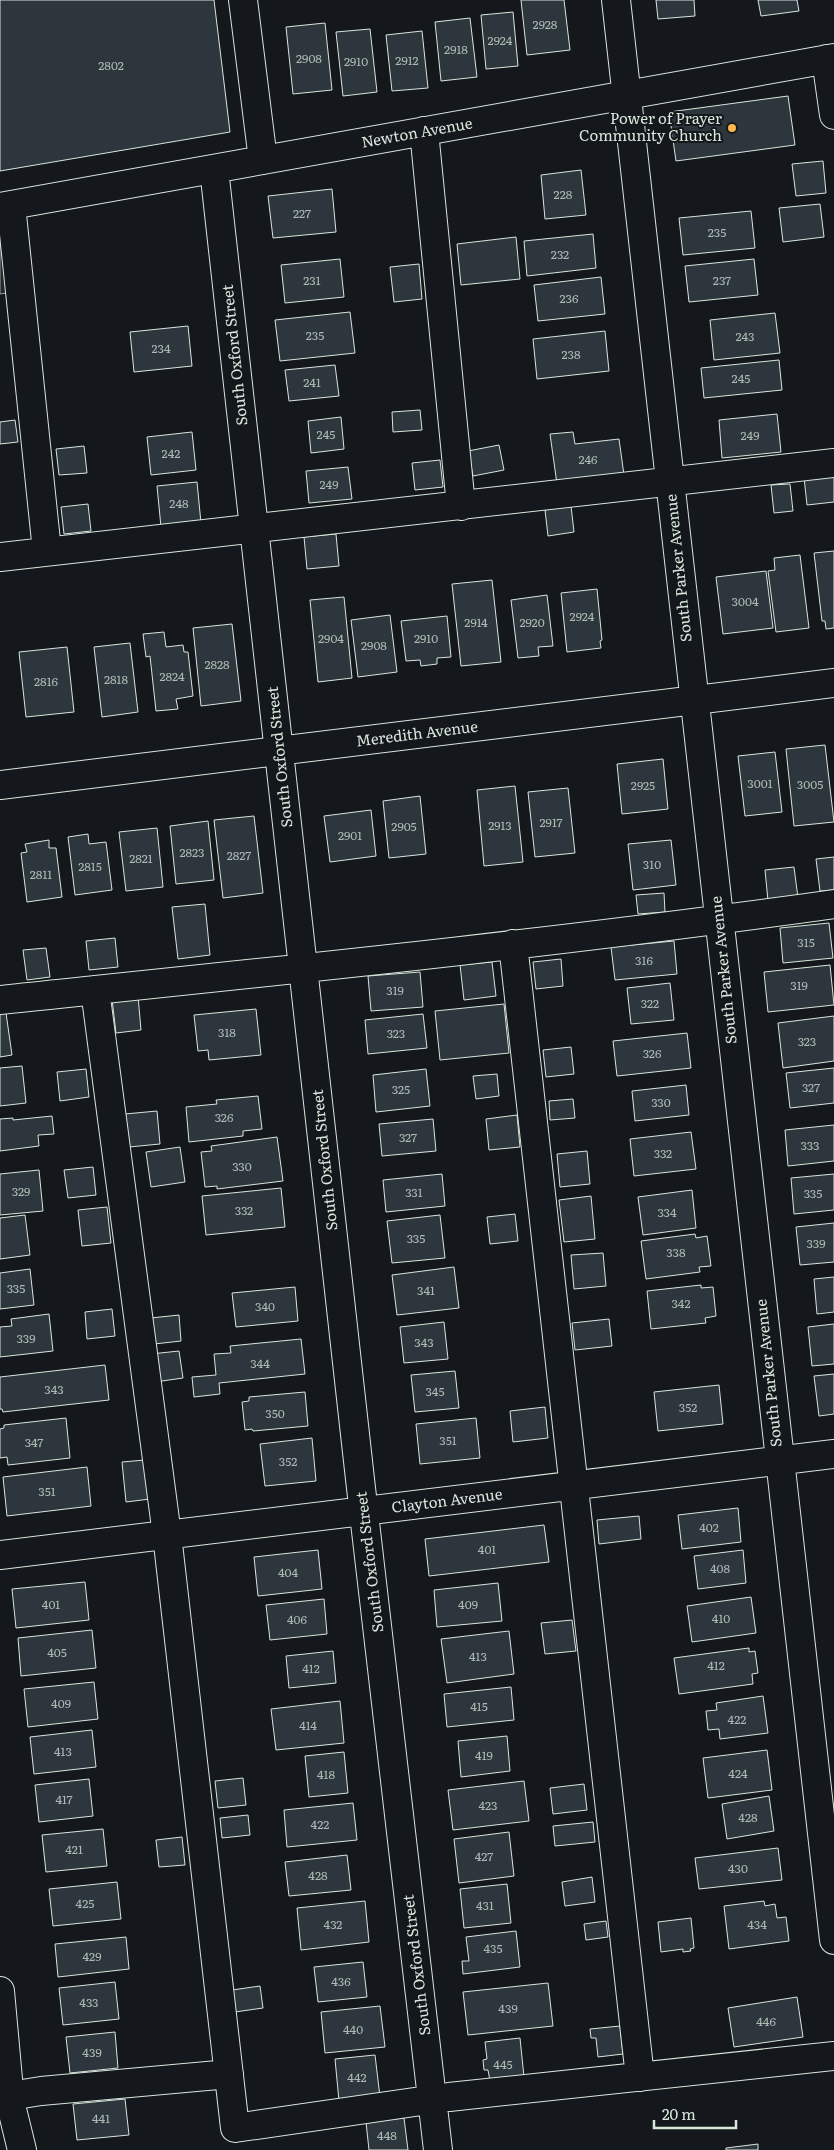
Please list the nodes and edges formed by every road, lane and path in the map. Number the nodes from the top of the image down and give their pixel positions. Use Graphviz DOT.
graph roads {
  1 [pos="243,0"];
  2 [pos="616,0"];
  3 [pos="830,58"];
  4 [pos="626,94"];
  5 [pos="834,115"];
  6 [pos="424,132"];
  7 [pos="263,160"];
  8 [pos="214,169"];
  9 [pos="6,206"];
  10 [pos="834,462"];
  11 [pos="669,482"];
  12 [pos="461,506"];
  13 [pos="254,529"];
  14 [pos="47,551"];
  15 [pos="0,557"];
  16 [pos="834,683"];
  17 [pos="694,700"];
  18 [pos="279,752"];
  19 [pos="0,785"];
  20 [pos="834,904"];
  21 [pos="718,920"];
  22 [pos="513,944"];
  23 [pos="303,968"];
  24 [pos="95,990"];
  25 [pos="0,1000"];
  26 [pos="834,1454"];
  27 [pos="779,1461"];
  28 [pos="572,1486"];
  29 [pos="364,1511"];
  30 [pos="167,1535"];
  31 [pos="0,1555"];
  32 [pos="834,1940"];
  33 [pos="0,1991"];
  34 [pos="2,2029"];
  35 [pos="834,2056"];
  36 [pos="229,2074"];
  37 [pos="640,2077"];
  38 [pos="10,2098"];
  39 [pos="432,2099"];
  40 [pos="0,2130"];
  41 [pos="22,2150"];
  42 [pos="438,2150"];
  1 -- 7 [label="street"];
  2 -- 4 [label="street, South Parker Avenue"];
  3 -- 4 [label="street, Newton Avenue"];
  3 -- 5 [label="street"];
  4 -- 6 [label="street, Newton Avenue"];
  4 -- 11 [label="street, South Parker Avenue"];
  6 -- 7 [label="street, Newton Avenue"];
  6 -- 12 [label="street"];
  7 -- 8 [label="street, Newton Avenue"];
  8 -- 9 [label="street, Newton Avenue"];
  8 -- 13 [label="street, South Oxford Street"];
  9 -- 14 [label="street"];
  10 -- 11 [label="street"];
  11 -- 12 [label="street"];
  11 -- 17 [label="street, South Parker Avenue"];
  12 -- 13 [label="street"];
  13 -- 14 [label="street"];
  13 -- 18 [label="street, South Oxford Street"];
  14 -- 15 [label="street"];
  16 -- 17 [label="street, Meredith Avenue"];
  17 -- 18 [label="street, Meredith Avenue"];
  17 -- 21 [label="street, South Parker Avenue"];
  18 -- 19 [label="street, Meredith Avenue"];
  18 -- 23 [label="street, South Oxford Street"];
  20 -- 21 [label="street"];
  21 -- 22 [label="street"];
  21 -- 27 [label="street, South Parker Avenue"];
  22 -- 23 [label="street"];
  22 -- 28 [label="street"];
  23 -- 24 [label="street"];
  23 -- 29 [label="street, South Oxford Street"];
  24 -- 25 [label="street"];
  24 -- 30 [label="street"];
  26 -- 27 [label="street, Clayton Avenue"];
  27 -- 28 [label="street, Clayton Avenue"];
  27 -- 32 [label="street, South Parker Avenue"];
  28 -- 29 [label="street, Clayton Avenue"];
  28 -- 37 [label="street"];
  29 -- 30 [label="street, Clayton Avenue"];
  29 -- 39 [label="street, South Oxford Street"];
  30 -- 31 [label="street, Clayton Avenue"];
  30 -- 36 [label="street"];
  33 -- 34 [label="street"];
  34 -- 38 [label="street"];
  35 -- 37 [label="street"];
  36 -- 38 [label="street"];
  36 -- 39 [label="street"];
  37 -- 39 [label="street"];
  38 -- 40 [label="street"];
  38 -- 41 [label="street"];
  39 -- 42 [label="street, South Oxford Street"];
}
